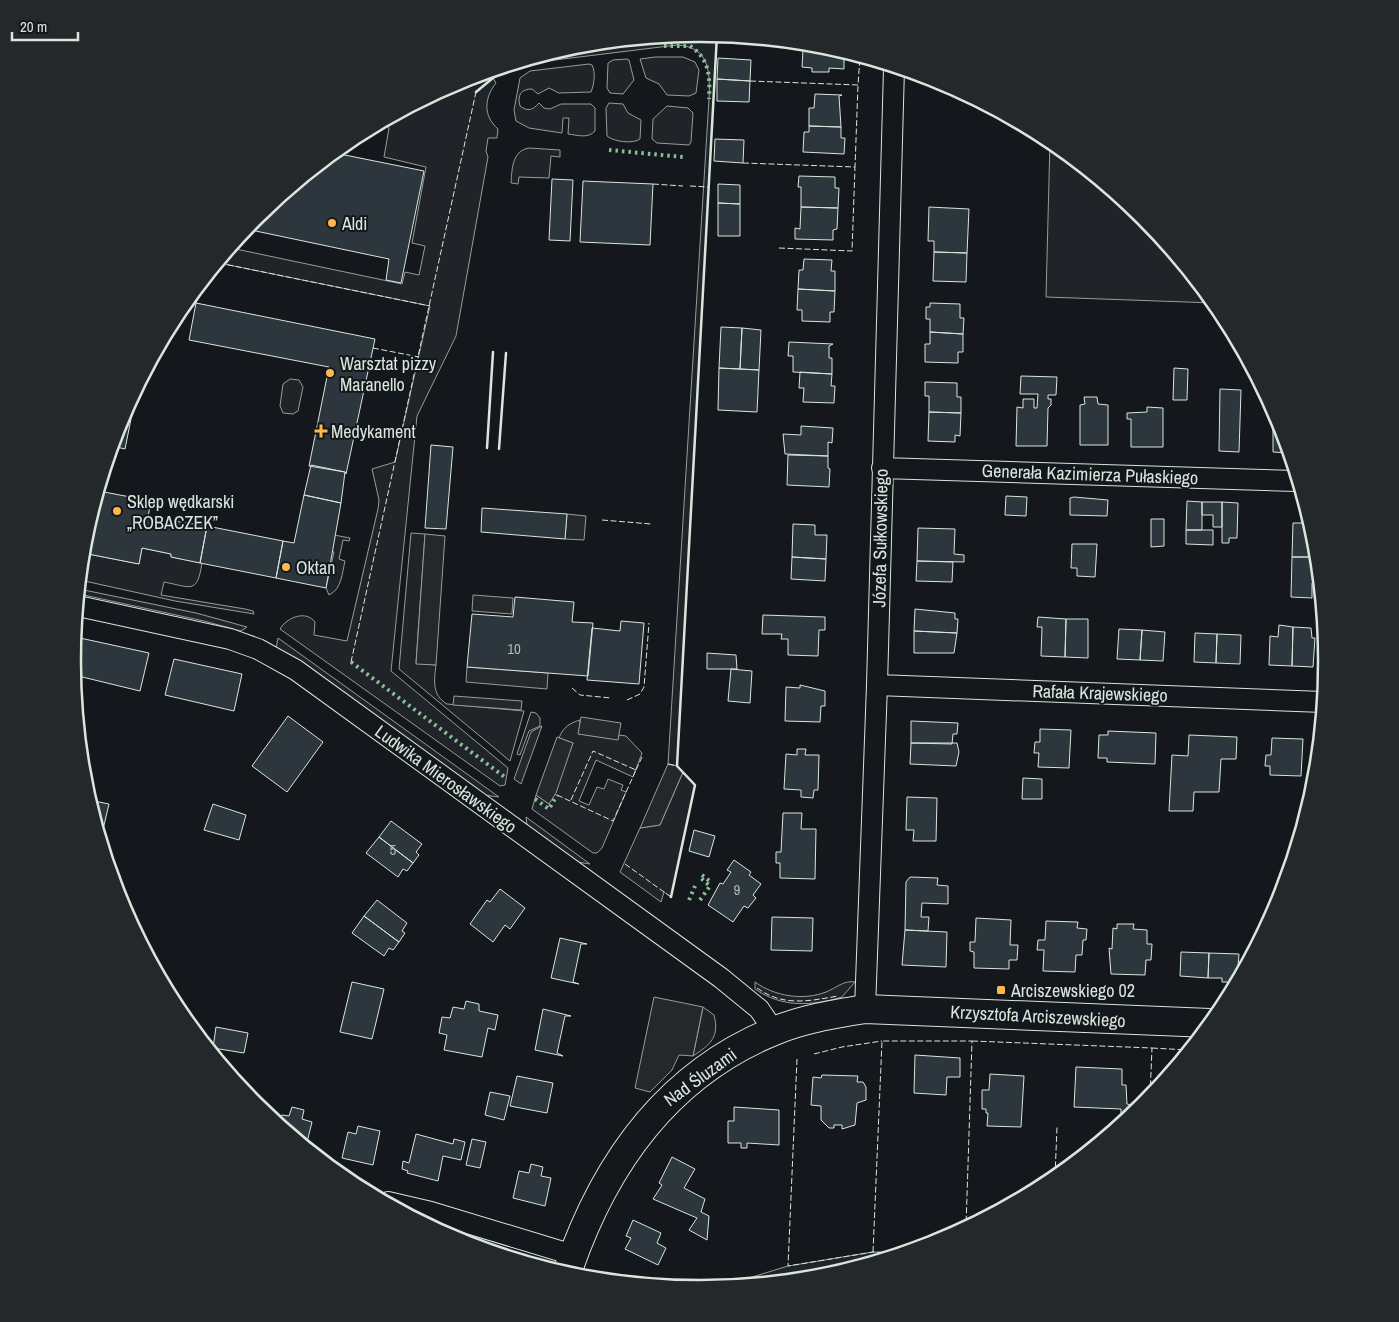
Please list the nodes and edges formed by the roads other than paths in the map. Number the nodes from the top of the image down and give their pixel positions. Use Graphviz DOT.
graph roads {
  1 [pos="894,74"];
  2 [pos="882,468"];
  3 [pos="1291,481"];
  4 [pos="83,607"];
  5 [pos="877,685"];
  6 [pos="1317,702"];
  7 [pos="865,1009"];
  8 [pos="1201,1023"];
  9 [pos="774,1031"];
  10 [pos="409,1207"];
  11 [pos="570,1264"];
  1 -- 2 [label="street, Józefa Sułkowskiego"];
  2 -- 3 [label="street, Generała Kazimierza Pułaskiego"];
  2 -- 5 [label="street, Józefa Sułkowskiego"];
  4 -- 9 [label="street, Ludwika Mierosławskiego"];
  5 -- 6 [label="street, Rafała Krajewskiego"];
  5 -- 7 [label="street, Józefa Sułkowskiego"];
  7 -- 8 [label="street, Krzysztofa Arciszewskiego"];
  7 -- 9 [label="street, Nad Śluzami"];
  9 -- 11 [label="street, Nad Śluzami"];
  10 -- 11 [label="street"];
}
